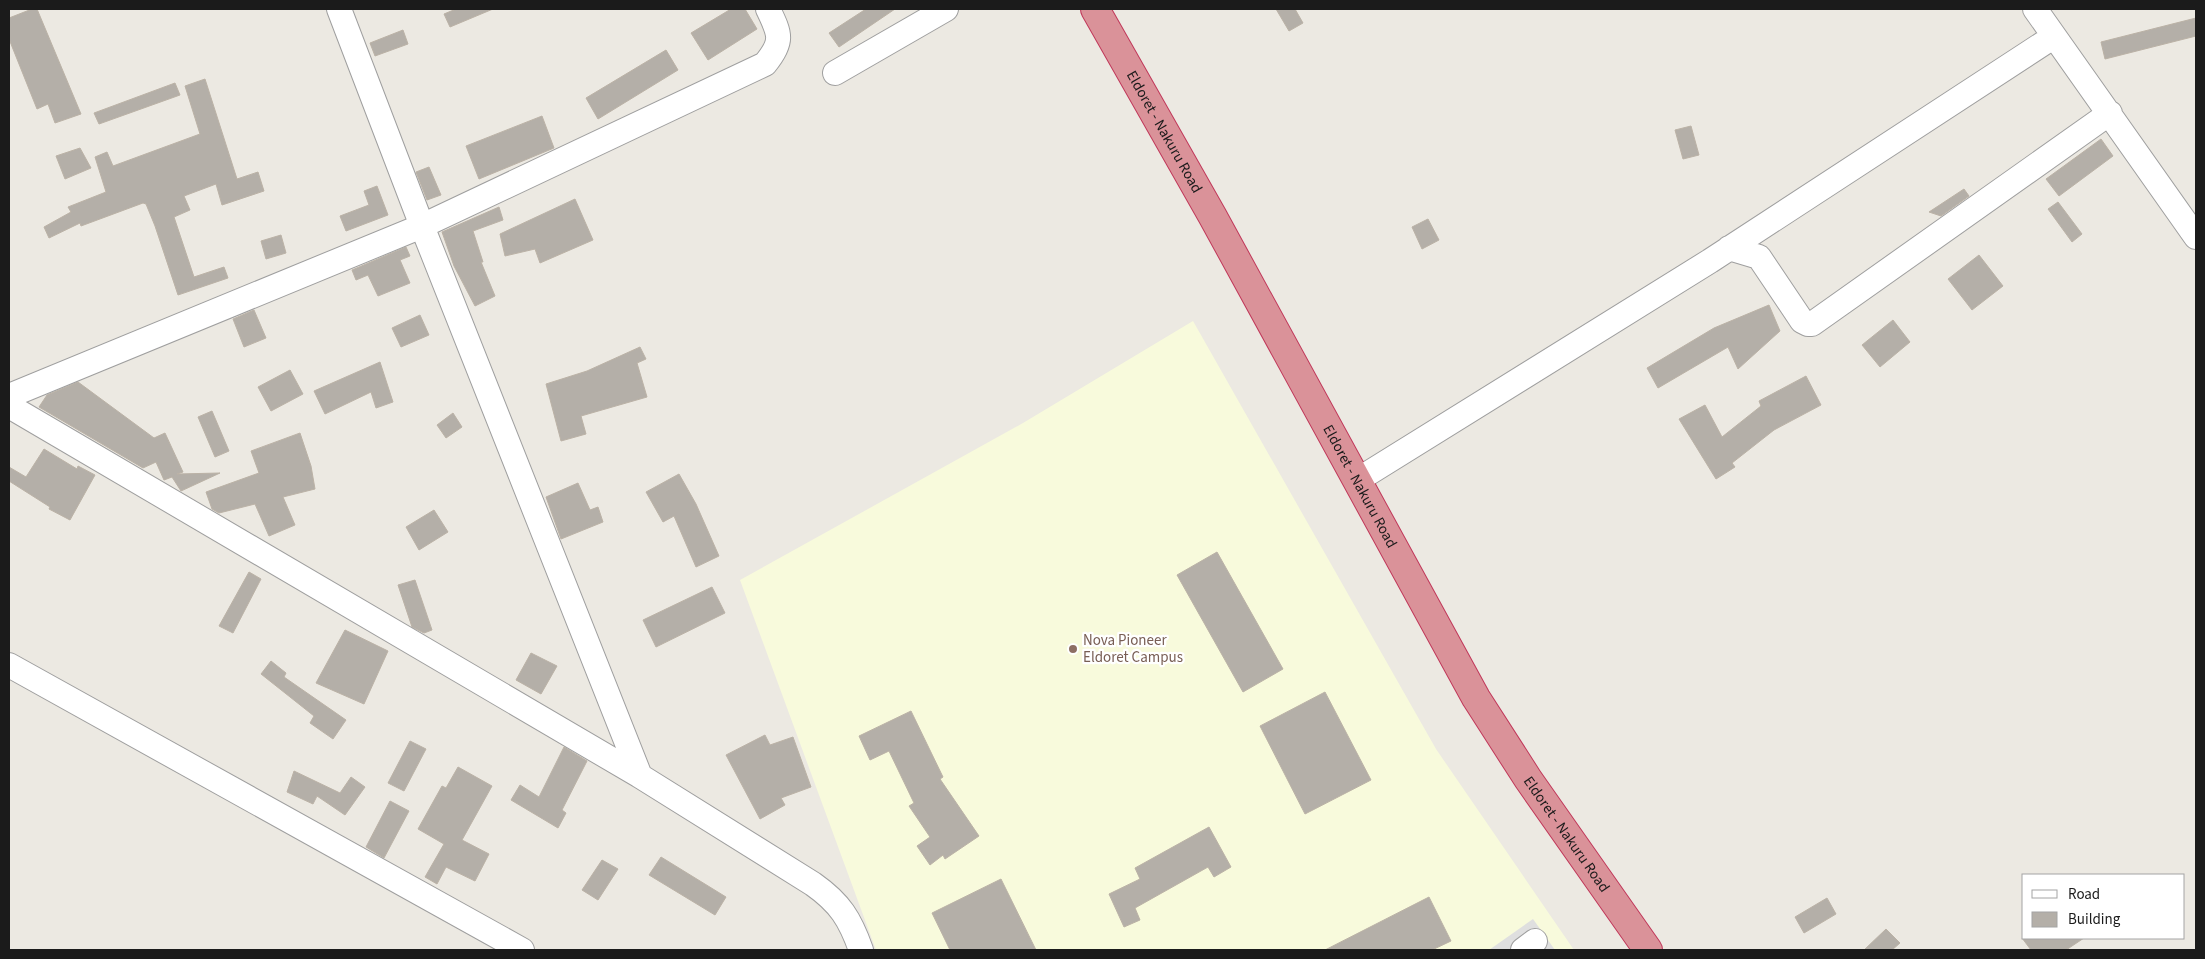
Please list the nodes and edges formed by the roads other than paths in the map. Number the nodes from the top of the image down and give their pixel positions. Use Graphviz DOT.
graph roads {
  1 [pos="339,9"];
  2 [pos="768,9"];
  3 [pos="946,9"];
  4 [pos="1096,9"];
  5 [pos="2035,9"];
  6 [pos="2053,37"];
  7 [pos="835,72"];
  8 [pos="2110,112"];
  9 [pos="422,226"];
  10 [pos="2196,237"];
  11 [pos="1729,248"];
  12 [pos="9,396"];
  13 [pos="9,406"];
  14 [pos="1356,481"];
  15 [pos="9,665"];
  16 [pos="640,776"];
  17 [pos="522,950"];
  18 [pos="861,950"];
  19 [pos="1648,950"];
  1 -- 9 [label="street"];
  2 -- 9 [label="street"];
  3 -- 7 [label="street"];
  4 -- 14 [label="highway, Eldoret - Nakuru Road"];
  5 -- 6 [label="street"];
  6 -- 8 [label="street"];
  6 -- 11 [label="street"];
  8 -- 10 [label="street"];
  8 -- 11 [label="street"];
  9 -- 12 [label="street"];
  9 -- 16 [label="street"];
  11 -- 14 [label="street"];
  13 -- 16 [label="street"];
  14 -- 19 [label="highway, Eldoret - Nakuru Road"];
  15 -- 17 [label="street"];
  16 -- 18 [label="street"];
}
